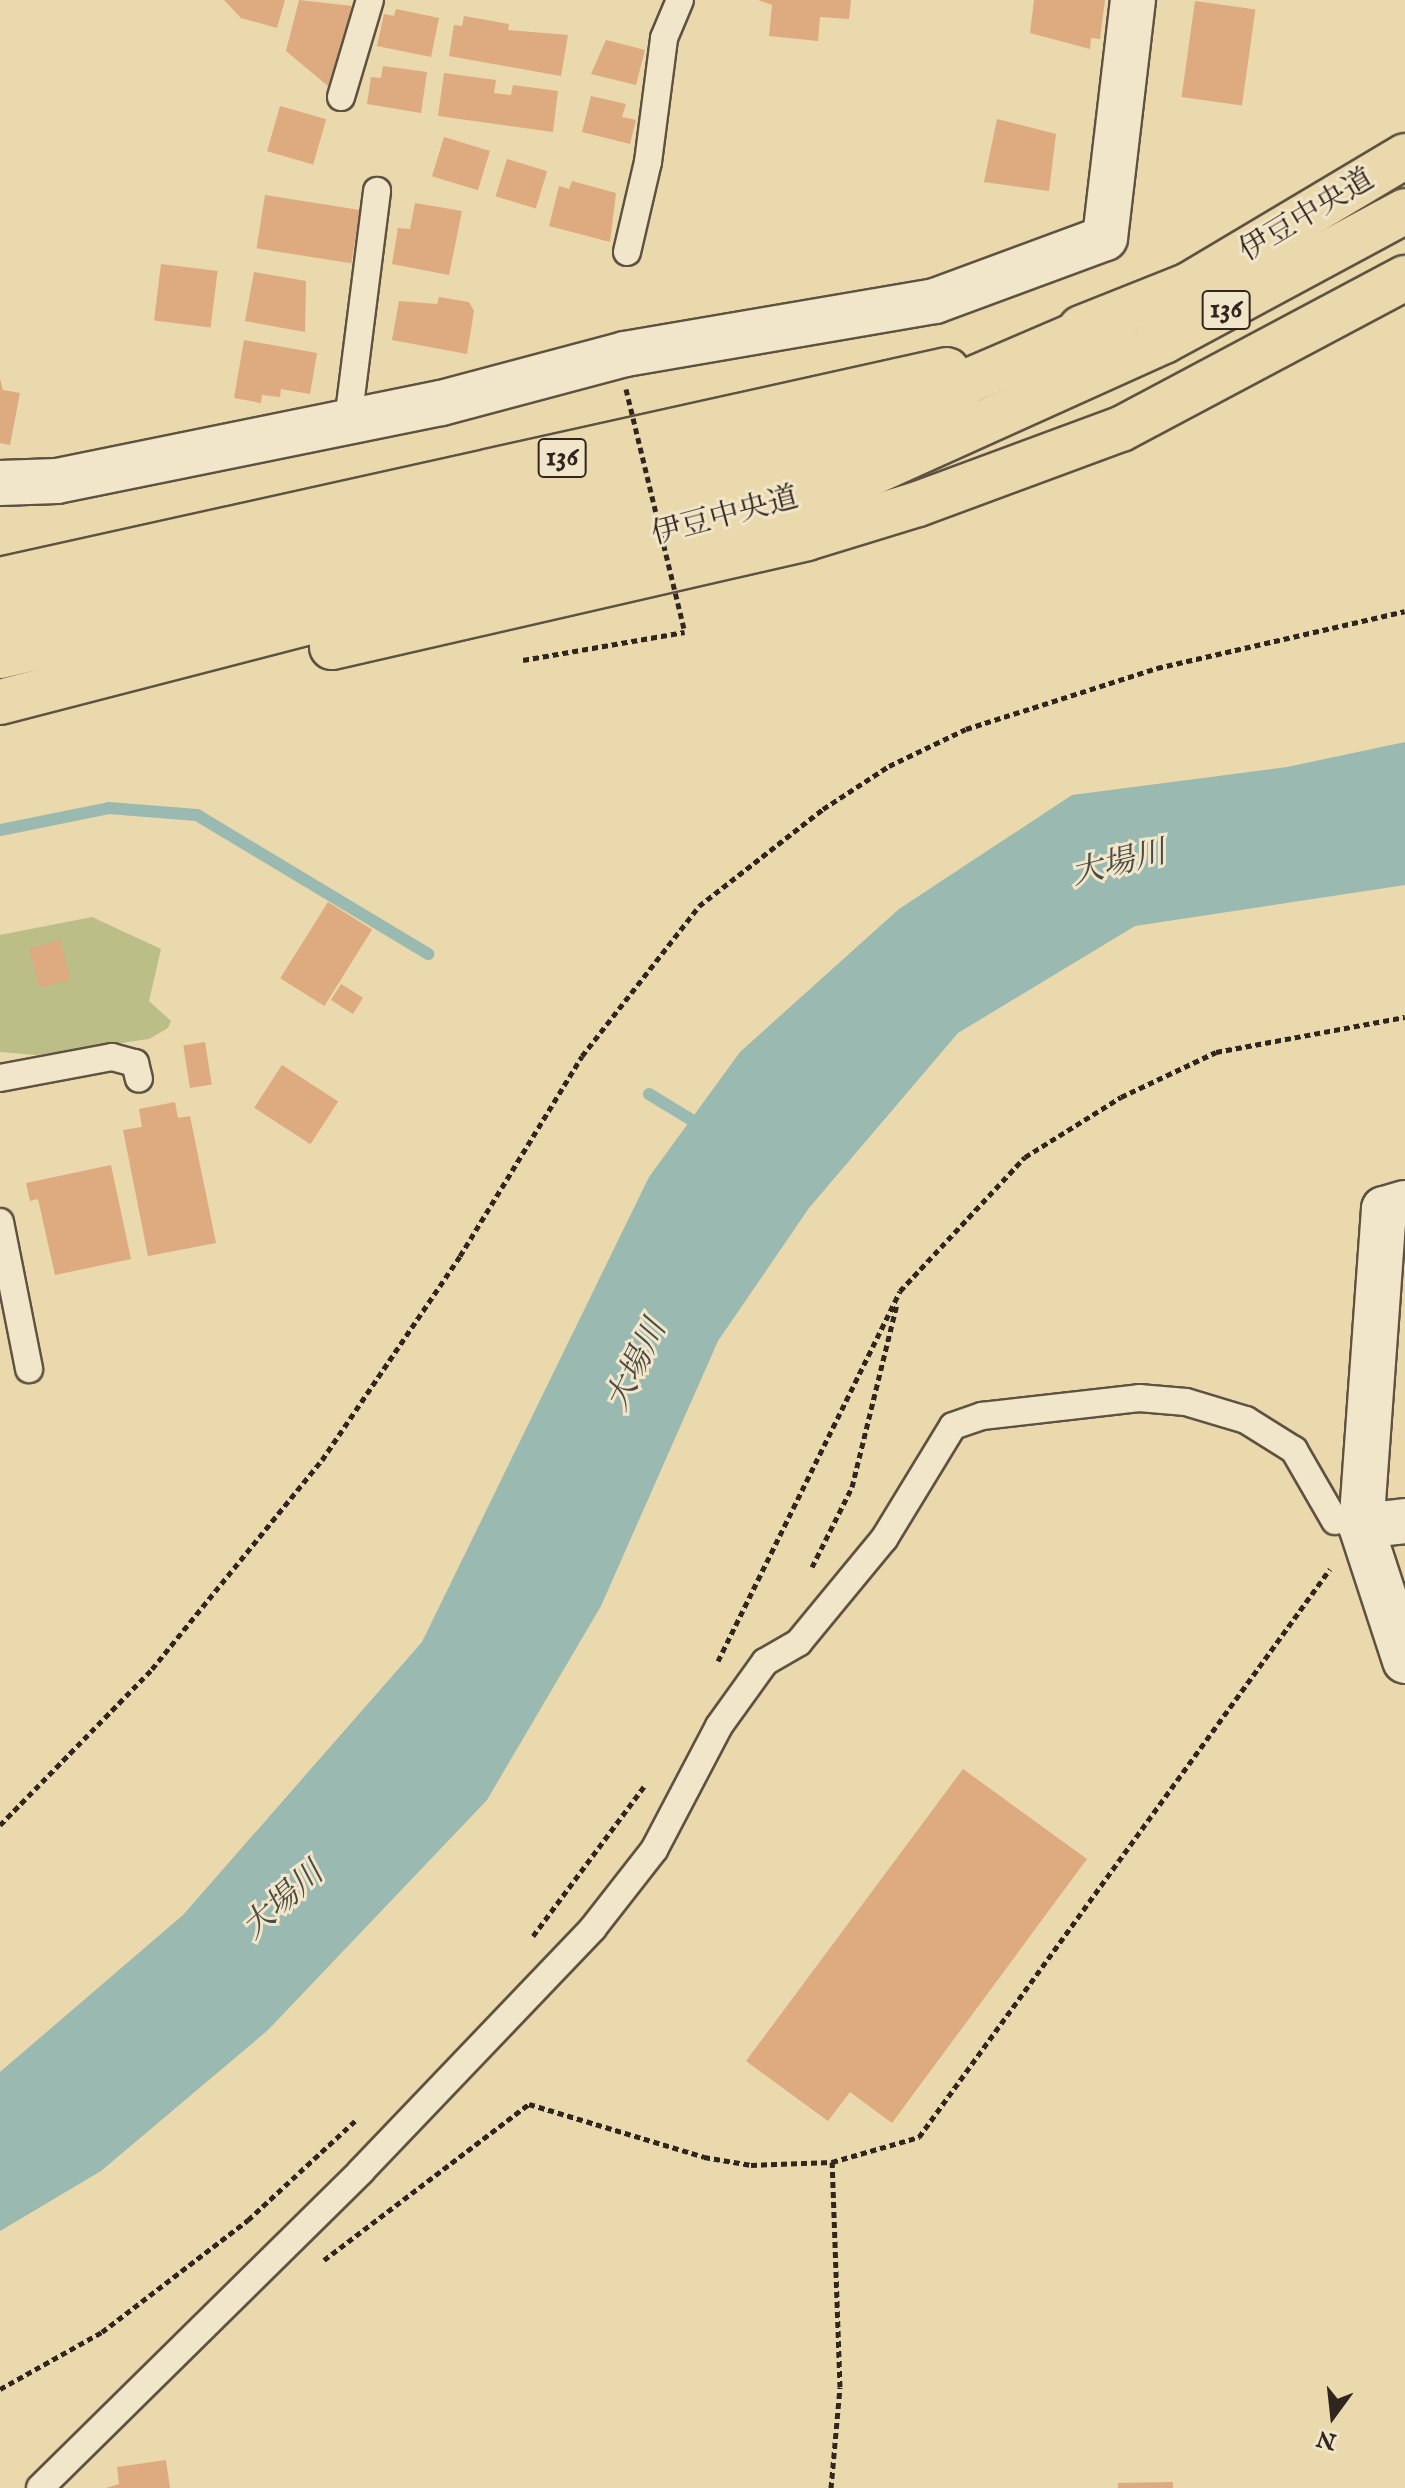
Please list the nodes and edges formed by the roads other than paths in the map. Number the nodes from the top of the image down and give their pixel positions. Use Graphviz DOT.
graph roads {
  1 [pos="370,0"];
  2 [pos="680,0"];
  3 [pos="1133,0"];
  4 [pos="341,97"];
  5 [pos="1405,156"];
  6 [pos="377,191"];
  7 [pos="1403,213"];
  8 [pos="627,252"];
  9 [pos="1405,278"];
  10 [pos="1118,317"];
  11 [pos="348,421"];
  12 [pos="972,422"];
  13 [pos="0,483"];
  14 [pos="0,580"];
  15 [pos="0,623"];
  16 [pos="0,656"];
  17 [pos="58,689"];
  18 [pos="0,702"];
  19 [pos="0,1078"];
  20 [pos="139,1079"];
  21 [pos="1405,1203"];
  22 [pos="0,1222"];
  23 [pos="5,1272"];
  24 [pos="29,1369"];
  25 [pos="1405,1521"];
  26 [pos="1348,1524"];
  27 [pos="1405,1661"];
  28 [pos="40,2488"];
  1 -- 4 [label="lane"];
  2 -- 8 [label="lane"];
  3 -- 11 [label="street"];
  5 -- 10 [label="highway, 伊豆中央道 / 136"];
  6 -- 11 [label="lane"];
  7 -- 12 [label="highway, 伊豆中央道 / 136"];
  9 -- 17 [label="highway"];
  10 -- 14 [label="highway, 伊豆中央道 / 136"];
  10 -- 15 [label="highway"];
  11 -- 13 [label="street"];
  12 -- 16 [label="highway"];
  12 -- 17 [label="highway, 伊豆中央道 / 136"];
  17 -- 18 [label="highway, 伊豆中央道 / 136"];
  19 -- 20 [label="lane"];
  21 -- 26 [label="street"];
  22 -- 23 [label="lane"];
  23 -- 24 [label="lane"];
  25 -- 26 [label="street"];
  26 -- 27 [label="street"];
  26 -- 28 [label="lane"];
}
